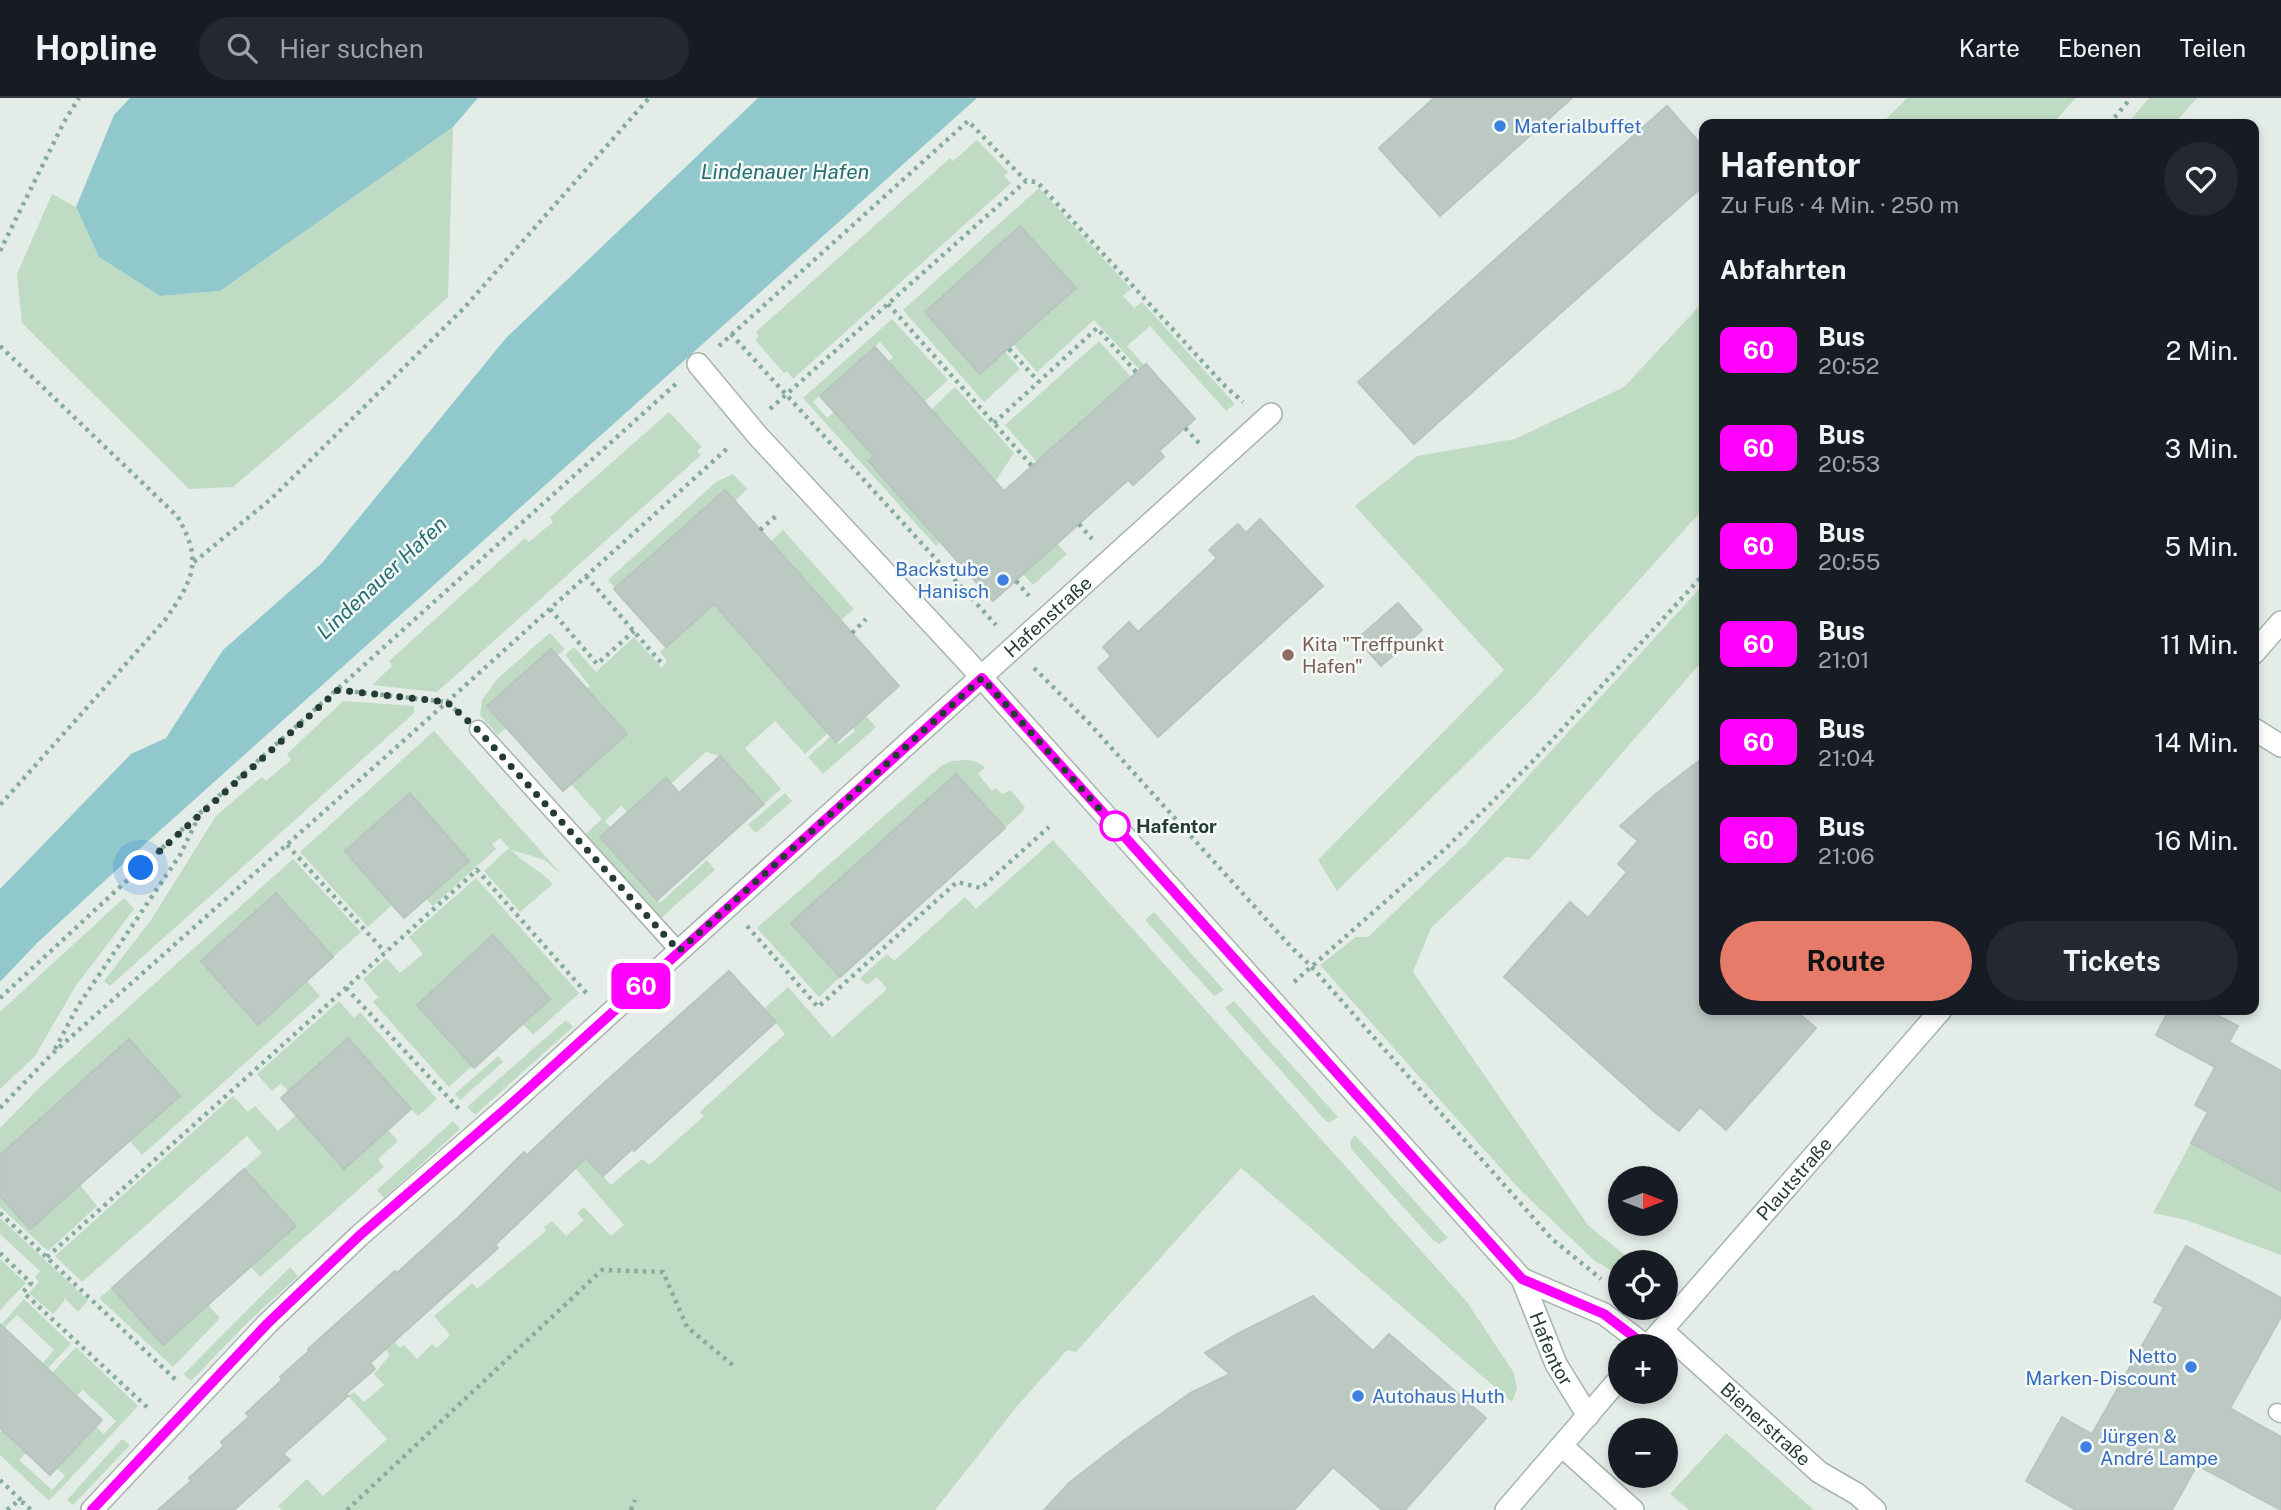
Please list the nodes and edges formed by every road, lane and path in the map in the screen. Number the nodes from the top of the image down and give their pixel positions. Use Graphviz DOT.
graph roads {
  1 [pos="79,98"];
  2 [pos="649,98"];
  3 [pos="2131,98"];
  4 [pos="2113,119"];
  5 [pos="1026,181"];
  6 [pos="0,251"];
  7 [pos="888,304"];
  8 [pos="732,334"];
  9 [pos="0,346"];
  10 [pos="1009,349"];
  11 [pos="698,364"];
  12 [pos="1136,372"];
  13 [pos="1038,382"];
  14 [pos="785,394"];
  15 [pos="1245,404"];
  16 [pos="1271,414"];
  17 [pos="994,423"];
  18 [pos="751,427"];
  19 [pos="1185,428"];
  20 [pos="1200,444"];
  21 [pos="1032,466"];
  22 [pos="776,516"];
  23 [pos="760,530"];
  24 [pos="194,562"];
  25 [pos="586,576"];
  26 [pos="1699,578"];
  27 [pos="1016,581"];
  28 [pos="1031,599"];
  29 [pos="550,609"];
  30 [pos="866,619"];
  31 [pos="2281,622"];
  32 [pos="634,631"];
  33 [pos="852,633"];
  34 [pos="2259,647"];
  35 [pos="1014,648"];
  36 [pos="664,666"];
  37 [pos="982,678"];
  38 [pos="338,690"];
  39 [pos="447,702"];
  40 [pos="478,730"];
  41 [pos="2259,732"];
  42 [pos="2281,746"];
  43 [pos="0,805"];
  44 [pos="201,812"];
  45 [pos="1049,827"];
  46 [pos="287,845"];
  47 [pos="951,877"];
  48 [pos="957,883"];
  49 [pos="746,925"];
  50 [pos="874,947"];
  51 [pos="679,951"];
  52 [pos="878,952"];
  53 [pos="385,953"];
  54 [pos="1310,965"];
  55 [pos="346,988"];
  56 [pos="0,998"];
  57 [pos="1274,1002"];
  58 [pos="1937,1015"];
  59 [pos="606,1017"];
  60 [pos="53,1053"];
  61 [pos="0,1108"];
  62 [pos="480,1132"];
  63 [pos="0,1213"];
  64 [pos="0,1253"];
  65 [pos="47,1257"];
  66 [pos="1522,1279"];
  67 [pos="1608,1285"];
  68 [pos="1641,1334"];
  69 [pos="1657,1334"];
  70 [pos="1678,1361"];
  71 [pos="735,1367"];
  72 [pos="1608,1392"];
  73 [pos="196,1398"];
  74 [pos="1588,1416"];
  75 [pos="169,1428"];
  76 [pos="1562,1446"];
  77 [pos="0,1480"];
  78 [pos="635,1500"];
  79 [pos="24,1503"];
  80 [pos="7,1510"];
  81 [pos="31,1510"];
  82 [pos="92,1510"];
  83 [pos="347,1510"];
  84 [pos="631,1510"];
  85 [pos="1506,1510"];
  86 [pos="1633,1510"];
  87 [pos="1875,1510"];
  1 -- 6 [label="path"];
  2 -- 24 [label="path"];
  3 -- 4 [label="path"];
  5 -- 7 [label="path"];
  5 -- 8 [label="path"];
  5 -- 15 [label="path"];
  7 -- 14 [label="path"];
  7 -- 17 [label="path"];
  8 -- 11 [label="path"];
  8 -- 14 [label="path"];
  9 -- 24 [label="path"];
  10 -- 13 [label="path"];
  11 -- 18 [label="street, Hafentor"];
  11 -- 38 [label="path"];
  12 -- 13 [label="path"];
  13 -- 17 [label="path"];
  14 -- 18 [label="path"];
  14 -- 35 [label="path"];
  16 -- 35 [label="street, Hafenstraße"];
  17 -- 21 [label="path"];
  18 -- 25 [label="path"];
  18 -- 37 [label="street, Hafentor"];
  19 -- 20 [label="path"];
  22 -- 23 [label="path"];
  24 -- 43 [label="path"];
  25 -- 29 [label="path"];
  25 -- 32 [label="path"];
  26 -- 54 [label="path"];
  27 -- 28 [label="path"];
  29 -- 32 [label="path"];
  29 -- 39 [label="path"];
  30 -- 33 [label="path"];
  31 -- 34 [label="street"];
  32 -- 36 [label="path"];
  35 -- 37 [label="street, Hafenstraße"];
  35 -- 54 [label="path"];
  37 -- 51 [label="street, Hafenstraße"];
  37 -- 57 [label="street, Hafentor"];
  38 -- 39 [label="path"];
  38 -- 44 [label="path"];
  39 -- 40 [label="path"];
  39 -- 46 [label="path"];
  40 -- 51 [label="lane"];
  41 -- 42 [label="street"];
  44 -- 56 [label="path"];
  44 -- 60 [label="path"];
  45 -- 48 [label="path"];
  46 -- 53 [label="path"];
  46 -- 60 [label="path"];
  47 -- 48 [label="path"];
  48 -- 52 [label="path"];
  49 -- 52 [label="path"];
  50 -- 52 [label="path"];
  51 -- 59 [label="street, Hafenstraße"];
  53 -- 55 [label="path"];
  53 -- 59 [label="path"];
  54 -- 57 [label="path"];
  54 -- 67 [label="path"];
  55 -- 62 [label="path"];
  55 -- 65 [label="path"];
  57 -- 66 [label="street, Hafentor"];
  58 -- 69 [label="street, Plautstraße"];
  59 -- 62 [label="street, Hafenstraße"];
  60 -- 61 [label="path"];
  62 -- 73 [label="street, Hafenstraße"];
  63 -- 65 [label="path"];
  64 -- 75 [label="path"];
  65 -- 73 [label="path"];
  66 -- 68 [label="street, Hafentor"];
  66 -- 74 [label="street, Hafentor"];
  70 -- 87 [label="street, Bienerstraße"];
  71 -- 83 [label="path"];
  72 -- 74 [label="street"];
  73 -- 75 [label="street, Hafenstraße"];
  74 -- 76 [label="street"];
  75 -- 82 [label="street, Hafenstraße"];
  76 -- 85 [label="street"];
  76 -- 86 [label="street"];
  77 -- 79 [label="path"];
  78 -- 84 [label="path"];
  79 -- 80 [label="path"];
  79 -- 81 [label="path"];
}
